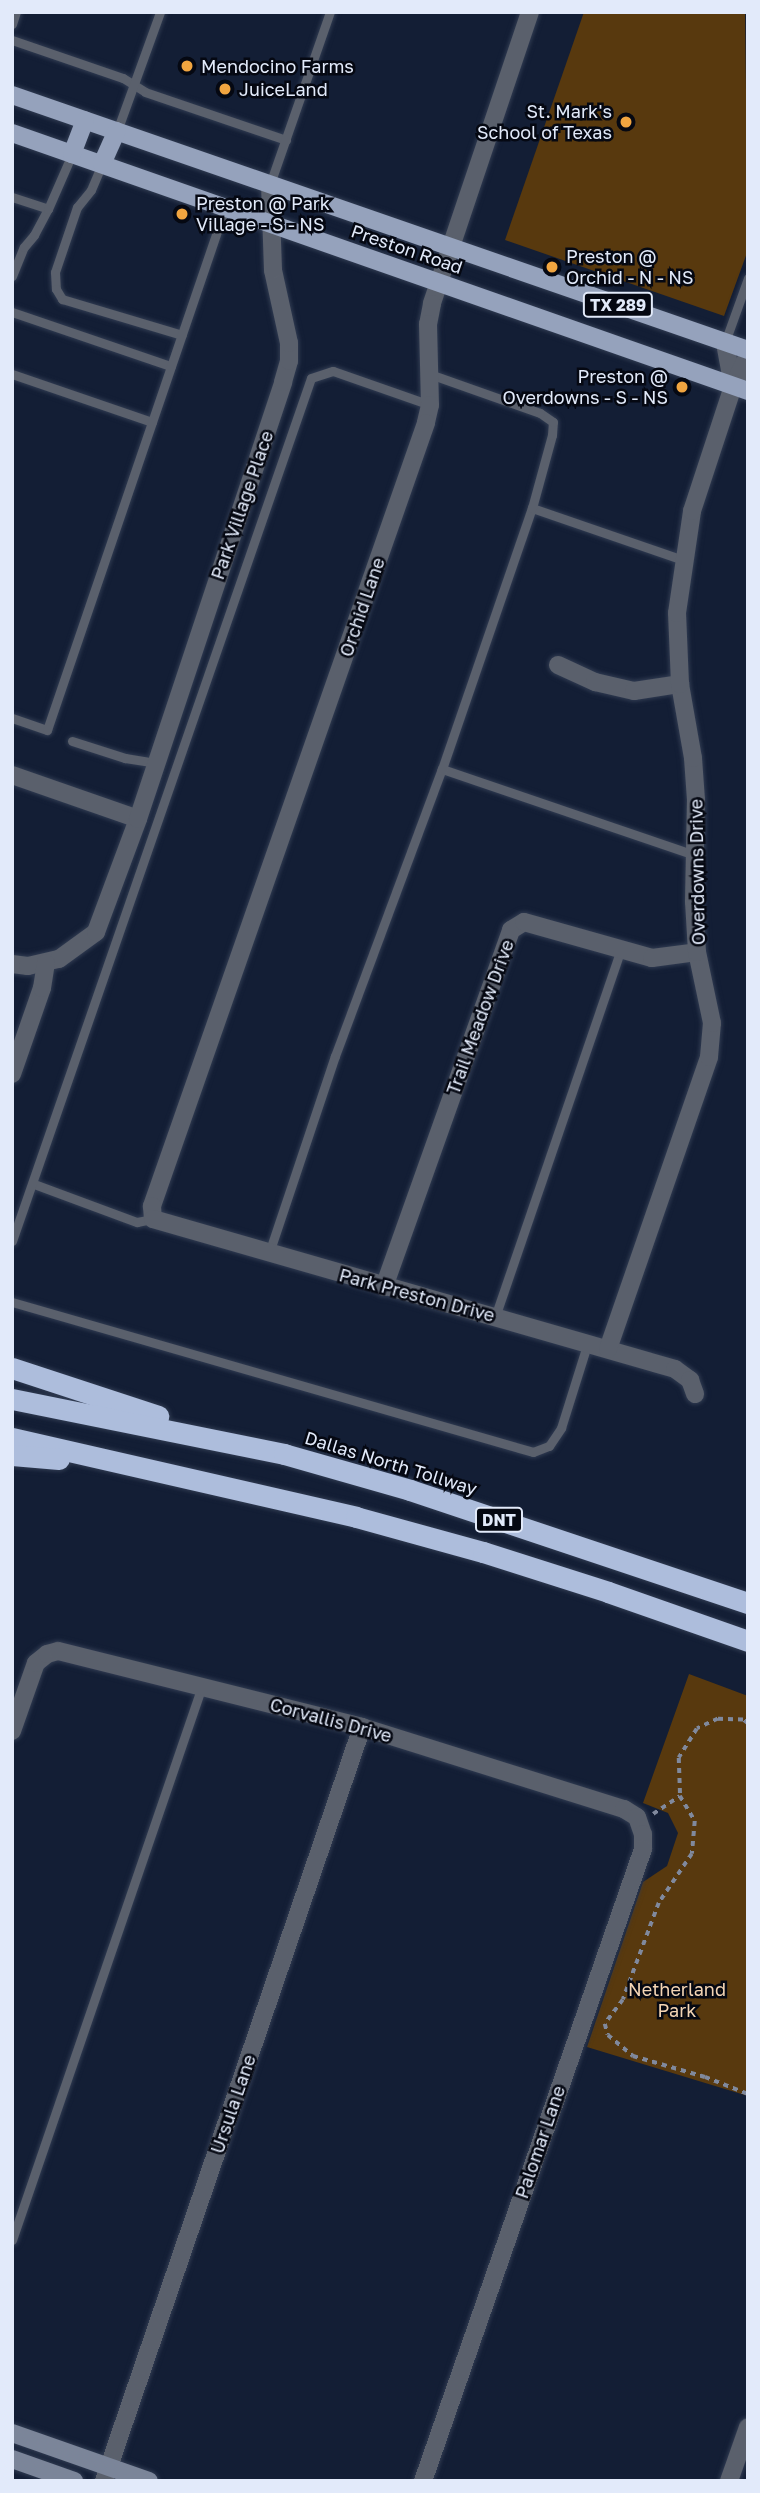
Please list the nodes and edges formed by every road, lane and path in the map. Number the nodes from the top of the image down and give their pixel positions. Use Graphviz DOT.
graph roads {
  1 [pos="16,12"];
  2 [pos="160,12"];
  3 [pos="330,12"];
  4 [pos="530,12"];
  5 [pos="12,24"];
  6 [pos="12,40"];
  7 [pos="134,85"];
  8 [pos="12,95"];
  9 [pos="85,120"];
  10 [pos="117,131"];
  11 [pos="12,133"];
  12 [pos="286,140"];
  13 [pos="72,154"];
  14 [pos="102,164"];
  15 [pos="270,184"];
  16 [pos="12,197"];
  17 [pos="225,208"];
  18 [pos="48,209"];
  19 [pos="270,223"];
  20 [pos="450,247"];
  21 [pos="12,276"];
  22 [pos="748,278"];
  23 [pos="439,283"];
  24 [pos="12,312"];
  25 [pos="182,335"];
  26 [pos="725,343"];
  27 [pos="748,353"];
  28 [pos="171,366"];
  29 [pos="12,374"];
  30 [pos="429,374"];
  31 [pos="740,388"];
  32 [pos="430,405"];
  33 [pos="152,422"];
  34 [pos="532,508"];
  35 [pos="683,560"];
  36 [pos="558,665"];
  37 [pos="680,684"];
  38 [pos="12,718"];
  39 [pos="72,741"];
  40 [pos="156,763"];
  41 [pos="442,769"];
  42 [pos="12,775"];
  43 [pos="138,819"];
  44 [pos="695,855"];
  45 [pos="621,950"];
  46 [pos="697,953"];
  47 [pos="46,963"];
  48 [pos="12,964"];
  49 [pos="12,1074"];
  50 [pos="33,1184"];
  51 [pos="153,1219"];
  52 [pos="12,1241"];
  53 [pos="269,1253"];
  54 [pos="384,1287"];
  55 [pos="12,1302"];
  56 [pos="495,1317"];
  57 [pos="588,1342"];
  58 [pos="608,1349"];
  59 [pos="12,1368"];
  60 [pos="695,1394"];
  61 [pos="12,1399"];
  62 [pos="12,1438"];
  63 [pos="247,1445"];
  64 [pos="12,1455"];
  65 [pos="101,1457"];
  66 [pos="748,1603"];
  67 [pos="748,1641"];
  68 [pos="202,1685"];
  69 [pos="748,1724"];
  70 [pos="362,1727"];
  71 [pos="12,1731"];
  72 [pos="680,1796"];
  73 [pos="643,1833"];
  74 [pos="748,2094"];
  75 [pos="12,2240"];
  76 [pos="748,2427"];
  77 [pos="12,2433"];
  78 [pos="12,2459"];
  79 [pos="106,2474"];
  80 [pos="74,2481"];
  81 [pos="149,2481"];
  82 [pos="423,2481"];
  83 [pos="729,2481"];
  1 -- 5 [label="lane"];
  2 -- 7 [label="lane"];
  3 -- 12 [label="lane"];
  4 -- 20 [label="street, Orchid Lane"];
  6 -- 7 [label="lane"];
  7 -- 10 [label="lane"];
  7 -- 12 [label="lane"];
  8 -- 9 [label="main road, Preston Road / TX 289"];
  9 -- 10 [label="main road, Preston Road / TX 289"];
  9 -- 13 [label="main road"];
  10 -- 14 [label="main road"];
  10 -- 15 [label="main road, Preston Road / TX 289"];
  11 -- 13 [label="main road, Preston Road / TX 289"];
  12 -- 15 [label="lane"];
  13 -- 14 [label="main road, Preston Road / TX 289"];
  13 -- 18 [label="lane"];
  14 -- 17 [label="main road, Preston Road / TX 289"];
  14 -- 25 [label="lane"];
  15 -- 19 [label="street, Park Village Place"];
  15 -- 20 [label="main road, Preston Road / TX 289"];
  16 -- 18 [label="lane"];
  17 -- 19 [label="main road, Preston Road / TX 289"];
  17 -- 25 [label="lane"];
  18 -- 21 [label="lane"];
  19 -- 23 [label="main road, Preston Road / TX 289"];
  19 -- 40 [label="street, Park Village Place"];
  20 -- 23 [label="street, Orchid Lane"];
  20 -- 26 [label="main road, Preston Road / TX 289"];
  22 -- 26 [label="lane"];
  23 -- 30 [label="street, Orchid Lane"];
  23 -- 31 [label="main road, Preston Road / TX 289"];
  24 -- 28 [label="lane"];
  25 -- 28 [label="lane"];
  26 -- 27 [label="main road, Preston Road / TX 289"];
  26 -- 31 [label="street, Overdowns Drive"];
  27 -- 31 [label="street, Overdowns Drive"];
  28 -- 33 [label="lane"];
  29 -- 33 [label="lane"];
  30 -- 32 [label="street, Orchid Lane"];
  30 -- 34 [label="lane"];
  31 -- 35 [label="street, Overdowns Drive"];
  32 -- 50 [label="lane"];
  32 -- 51 [label="street, Orchid Lane"];
  33 -- 38 [label="lane"];
  34 -- 35 [label="lane"];
  34 -- 41 [label="lane"];
  35 -- 37 [label="street, Overdowns Drive"];
  36 -- 37 [label="street"];
  37 -- 44 [label="street, Overdowns Drive"];
  39 -- 40 [label="lane"];
  40 -- 43 [label="street, Park Village Place"];
  41 -- 44 [label="lane"];
  41 -- 53 [label="lane"];
  42 -- 43 [label="street"];
  43 -- 47 [label="street, Park Village Place"];
  44 -- 46 [label="street, Overdowns Drive"];
  45 -- 46 [label="street, Trail Meadow Drive"];
  45 -- 54 [label="street, Trail Meadow Drive"];
  45 -- 56 [label="lane"];
  46 -- 58 [label="street, Overdowns Drive"];
  47 -- 48 [label="street, Park Village Place"];
  47 -- 49 [label="street"];
  50 -- 51 [label="lane"];
  50 -- 52 [label="lane"];
  51 -- 53 [label="street, Park Preston Drive"];
  53 -- 54 [label="street, Park Preston Drive"];
  54 -- 56 [label="street, Park Preston Drive"];
  55 -- 57 [label="lane"];
  56 -- 57 [label="street, Park Preston Drive"];
  57 -- 58 [label="street, Park Preston Drive"];
  58 -- 60 [label="street, Park Preston Drive"];
  59 -- 63 [label="highway"];
  61 -- 63 [label="highway, Dallas North Tollway / DNT"];
  62 -- 65 [label="highway, DNT"];
  63 -- 66 [label="highway, Dallas North Tollway / DNT"];
  64 -- 65 [label="highway"];
  65 -- 67 [label="highway, DNT"];
  68 -- 70 [label="street, Corvallis Drive"];
  68 -- 71 [label="street, Corvallis Drive"];
  68 -- 75 [label="lane"];
  69 -- 72 [label="path"];
  70 -- 73 [label="street, Corvallis Drive"];
  70 -- 79 [label="street, Ursula Lane"];
  72 -- 73 [label="path"];
  72 -- 74 [label="path"];
  73 -- 82 [label="street, Palomar Lane"];
  76 -- 83 [label="street"];
  77 -- 79 [label="street"];
  78 -- 80 [label="street"];
  79 -- 81 [label="street"];
}
